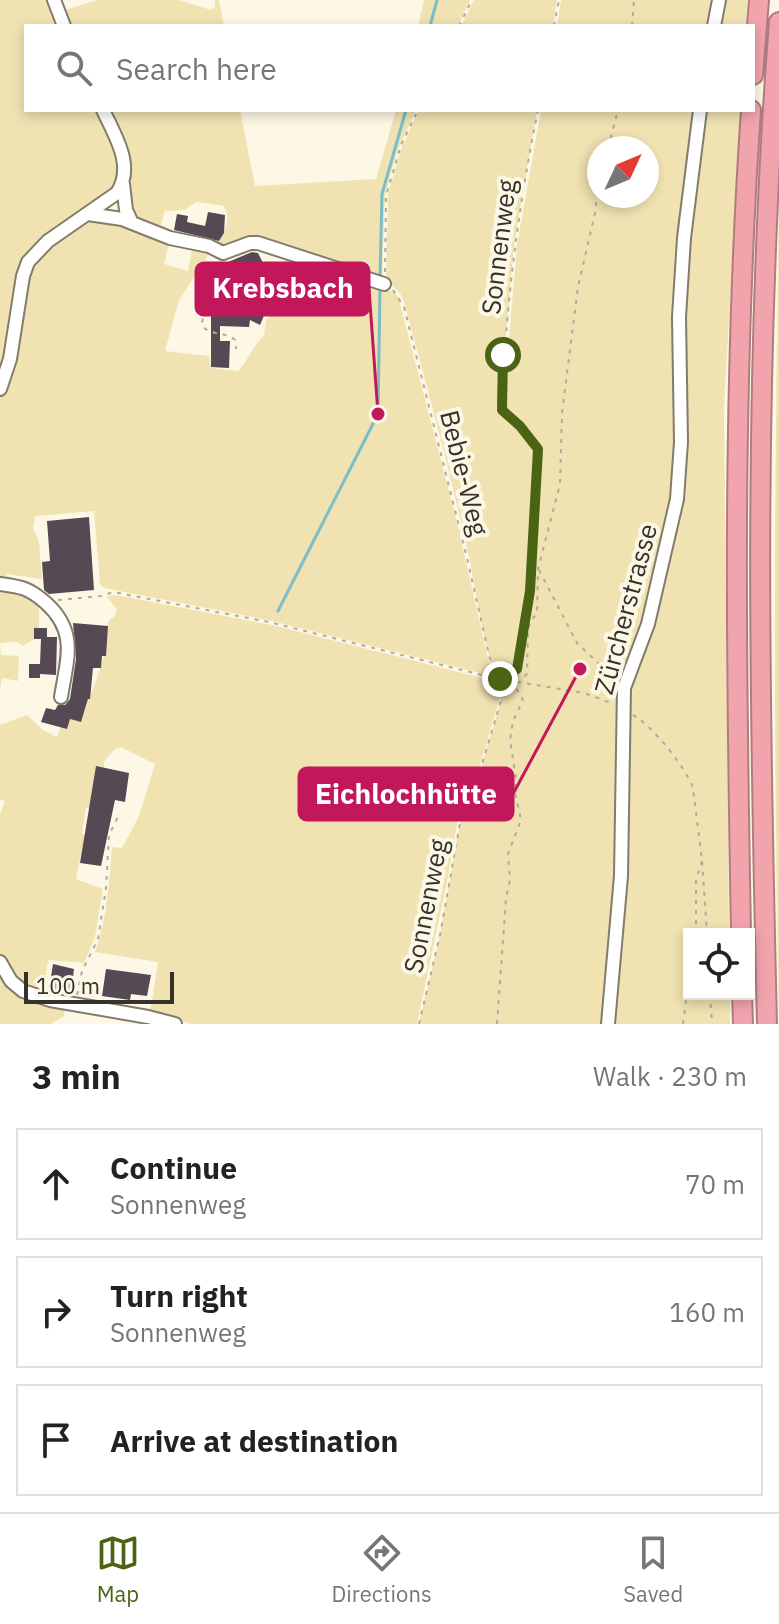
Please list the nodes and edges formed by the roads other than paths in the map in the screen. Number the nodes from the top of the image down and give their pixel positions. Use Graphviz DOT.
graph roads {
  1 [pos="54,0"];
  2 [pos="719,0"];
  3 [pos="759,0"];
  4 [pos="779,22"];
  5 [pos="63,24"];
  6 [pos="714,24"];
  7 [pos="755,50"];
  8 [pos="104,112"];
  9 [pos="700,112"];
  10 [pos="751,112"];
  11 [pos="123,184"];
  12 [pos="88,214"];
  13 [pos="132,223"];
  14 [pos="384,284"];
  15 [pos="0,389"];
  16 [pos="0,584"];
  17 [pos="61,697"];
  18 [pos="741,928"];
  19 [pos="0,962"];
  20 [pos="742,1000"];
  21 [pos="175,1024"];
  22 [pos="608,1024"];
  23 [pos="743,1024"];
  24 [pos="767,1024"];
  1 -- 5 [label="street"];
  2 -- 6 [label="street"];
  3 -- 7 [label="highway"];
  4 -- 24 [label="highway"];
  8 -- 11 [label="street"];
  9 -- 22 [label="street, Zürcherstrasse"];
  10 -- 18 [label="highway"];
  11 -- 12 [label="street"];
  11 -- 13 [label="street"];
  12 -- 13 [label="street"];
  12 -- 15 [label="street"];
  13 -- 14 [label="street"];
  16 -- 17 [label="street"];
  19 -- 21 [label="street"];
  20 -- 23 [label="highway"];
}
